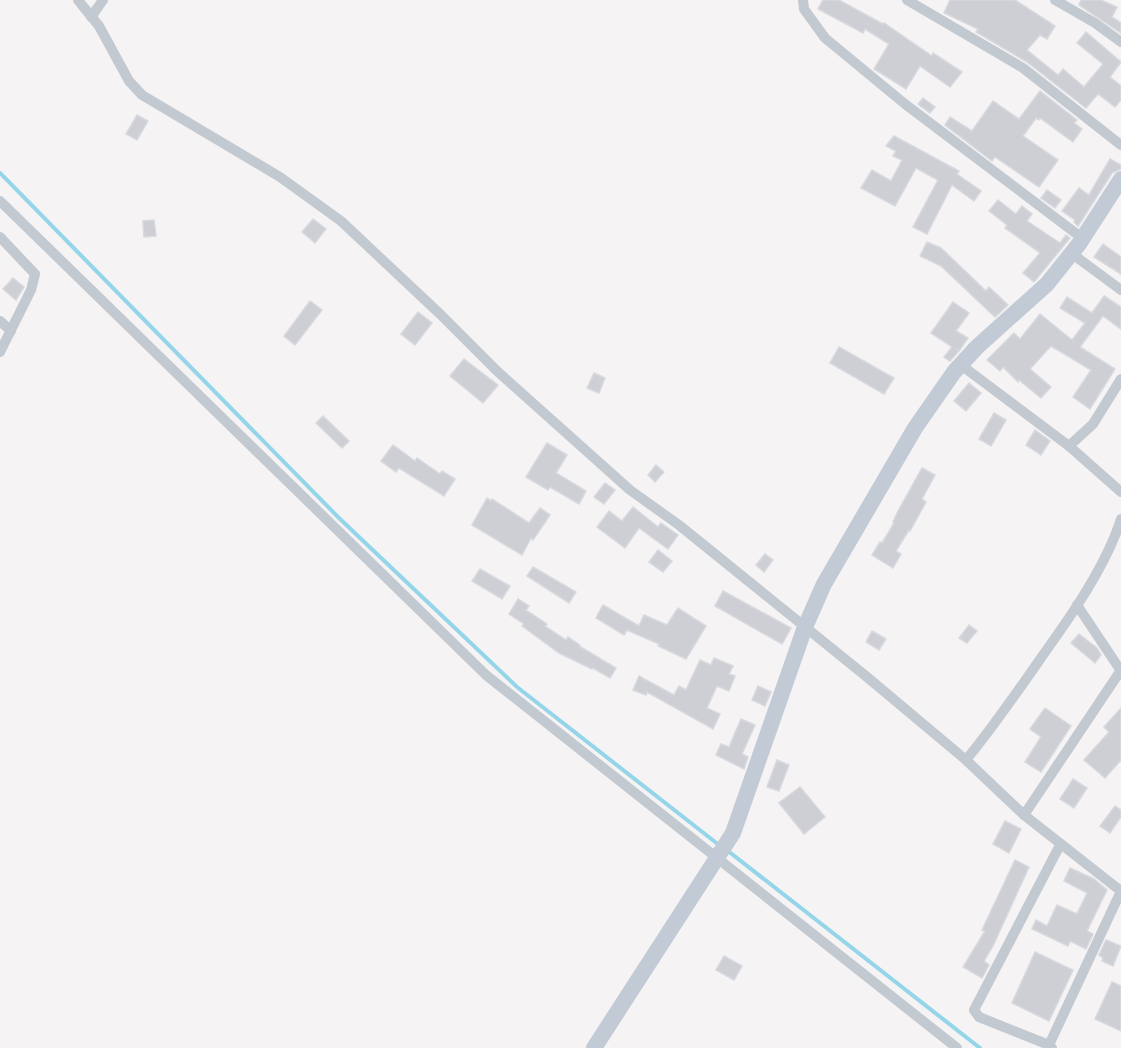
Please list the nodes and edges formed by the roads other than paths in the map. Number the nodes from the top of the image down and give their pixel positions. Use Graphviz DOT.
graph roads {
  1 [pos="78,0"];
  2 [pos="103,0"];
  3 [pos="803,0"];
  4 [pos="907,0"];
  5 [pos="1055,0"];
  6 [pos="92,17"];
  7 [pos="1121,42"];
  8 [pos="1121,145"];
  9 [pos="1121,179"];
  10 [pos="0,201"];
  11 [pos="0,237"];
  12 [pos="1082,238"];
  13 [pos="1071,253"];
  14 [pos="1121,290"];
  15 [pos="0,321"];
  16 [pos="11,331"];
  17 [pos="0,352"];
  18 [pos="961,365"];
  19 [pos="1121,379"];
  20 [pos="1069,446"];
  21 [pos="1121,492"];
  22 [pos="1121,519"];
  23 [pos="1077,605"];
  24 [pos="805,627"];
  25 [pos="1121,670"];
  26 [pos="966,759"];
  27 [pos="1024,815"];
  28 [pos="1060,845"];
  29 [pos="719,853"];
  30 [pos="1121,891"];
  31 [pos="1051,1047"];
  32 [pos="594,1048"];
  33 [pos="957,1048"];
  1 -- 6 [label="street"];
  2 -- 6 [label="street"];
  3 -- 12 [label="street"];
  4 -- 8 [label="street"];
  5 -- 7 [label="street"];
  6 -- 24 [label="street"];
  9 -- 12 [label="street"];
  10 -- 29 [label="street"];
  11 -- 16 [label="street"];
  12 -- 13 [label="street"];
  13 -- 14 [label="street"];
  13 -- 18 [label="street"];
  15 -- 16 [label="street"];
  16 -- 17 [label="street"];
  18 -- 20 [label="street"];
  18 -- 24 [label="street"];
  19 -- 20 [label="street"];
  20 -- 21 [label="street"];
  22 -- 23 [label="street"];
  23 -- 25 [label="street"];
  23 -- 26 [label="street"];
  24 -- 26 [label="street"];
  24 -- 29 [label="street"];
  25 -- 27 [label="street"];
  26 -- 27 [label="street"];
  27 -- 28 [label="street"];
  28 -- 30 [label="street"];
  28 -- 31 [label="street"];
  29 -- 32 [label="street"];
  29 -- 33 [label="street"];
  30 -- 31 [label="street"];
}
